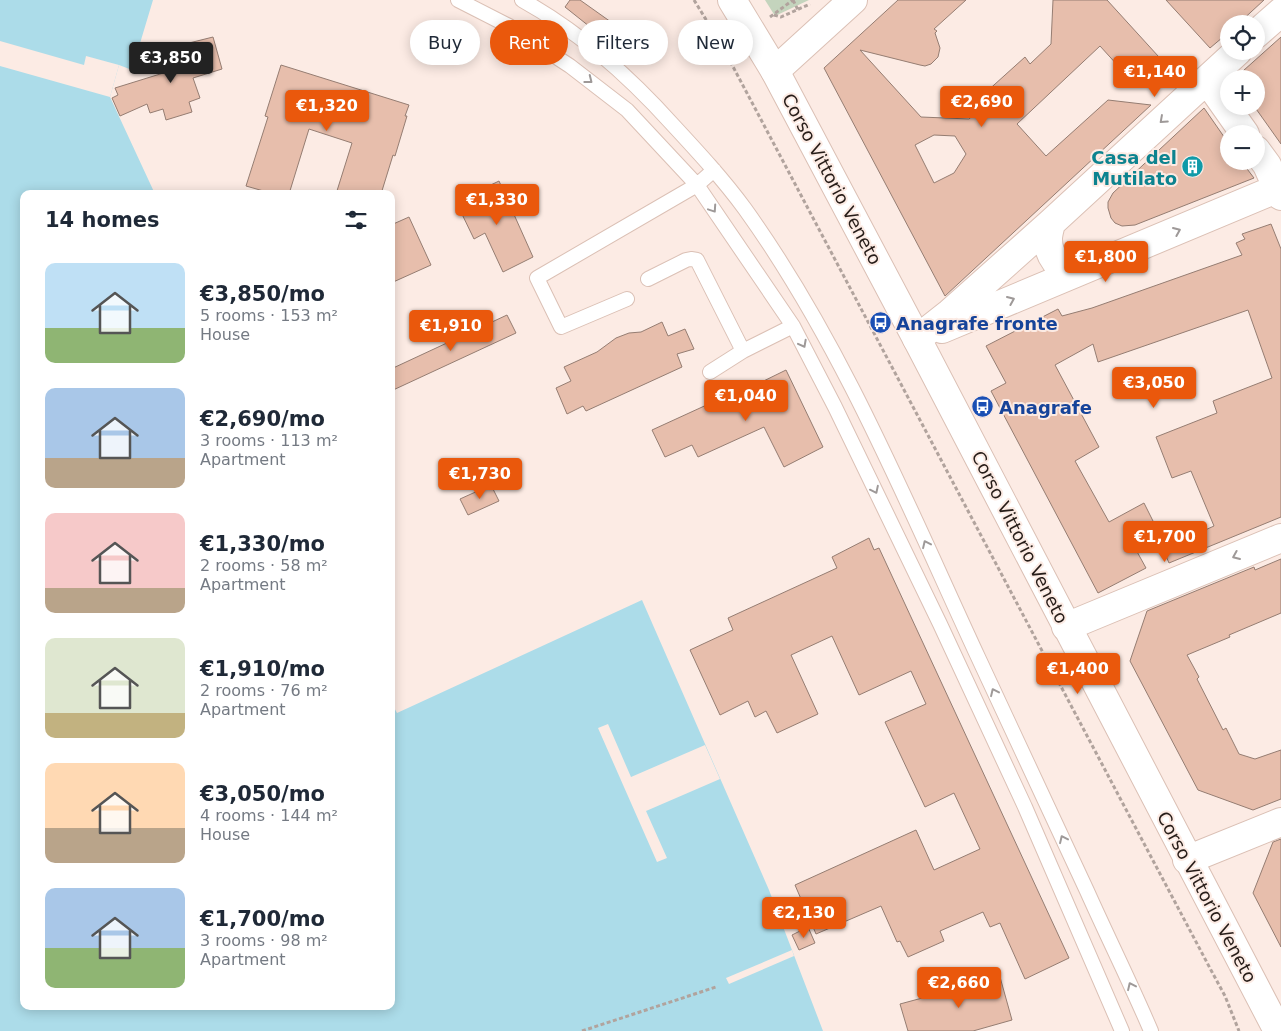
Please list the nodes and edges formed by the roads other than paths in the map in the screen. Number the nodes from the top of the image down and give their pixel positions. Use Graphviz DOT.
graph roads {
  1 [pos="458,0"];
  2 [pos="522,0"];
  3 [pos="732,0"];
  4 [pos="853,0"];
  5 [pos="1281,12"];
  6 [pos="1265,26"];
  7 [pos="1228,60"];
  8 [pos="775,71"];
  9 [pos="1207,80"];
  10 [pos="1238,125"];
  11 [pos="1265,164"];
  12 [pos="714,170"];
  13 [pos="697,185"];
  14 [pos="1280,190"];
  15 [pos="1051,223"];
  16 [pos="1075,273"];
  17 [pos="648,279"];
  18 [pos="627,298"];
  19 [pos="793,326"];
  20 [pos="917,339"];
  21 [pos="743,351"];
  22 [pos="710,372"];
  23 [pos="1281,538"];
  24 [pos="1066,627"];
  25 [pos="1281,822"];
  26 [pos="1187,860"];
  27 [pos="1122,1031"];
  28 [pos="1151,1031"];
  29 [pos="1278,1031"];
  1 -- 13 [label="lane, one-way"];
  2 -- 12 [label="lane"];
  3 -- 8 [label="street, Corso Vittorio Veneto"];
  4 -- 8 [label="street"];
  5 -- 6 [label="street"];
  7 -- 9 [label="street"];
  8 -- 20 [label="street, Corso Vittorio Veneto"];
  9 -- 10 [label="street"];
  9 -- 15 [label="street, one-way"];
  11 -- 14 [label="street"];
  12 -- 13 [label="lane"];
  28 -- 12 [label="lane, one-way"];
  13 -- 18 [label="lane"];
  13 -- 19 [label="lane, one-way"];
  16 -- 14 [label="street, one-way"];
  15 -- 16 [label="street"];
  15 -- 20 [label="street"];
  20 -- 16 [label="street, one-way"];
  17 -- 21 [label="lane"];
  19 -- 21 [label="lane"];
  19 -- 27 [label="lane, one-way"];
  20 -- 24 [label="street, Corso Vittorio Veneto"];
  21 -- 22 [label="lane"];
  23 -- 24 [label="street, one-way"];
  24 -- 26 [label="street, Corso Vittorio Veneto"];
  25 -- 26 [label="street"];
  26 -- 29 [label="street, Corso Vittorio Veneto"];
}
